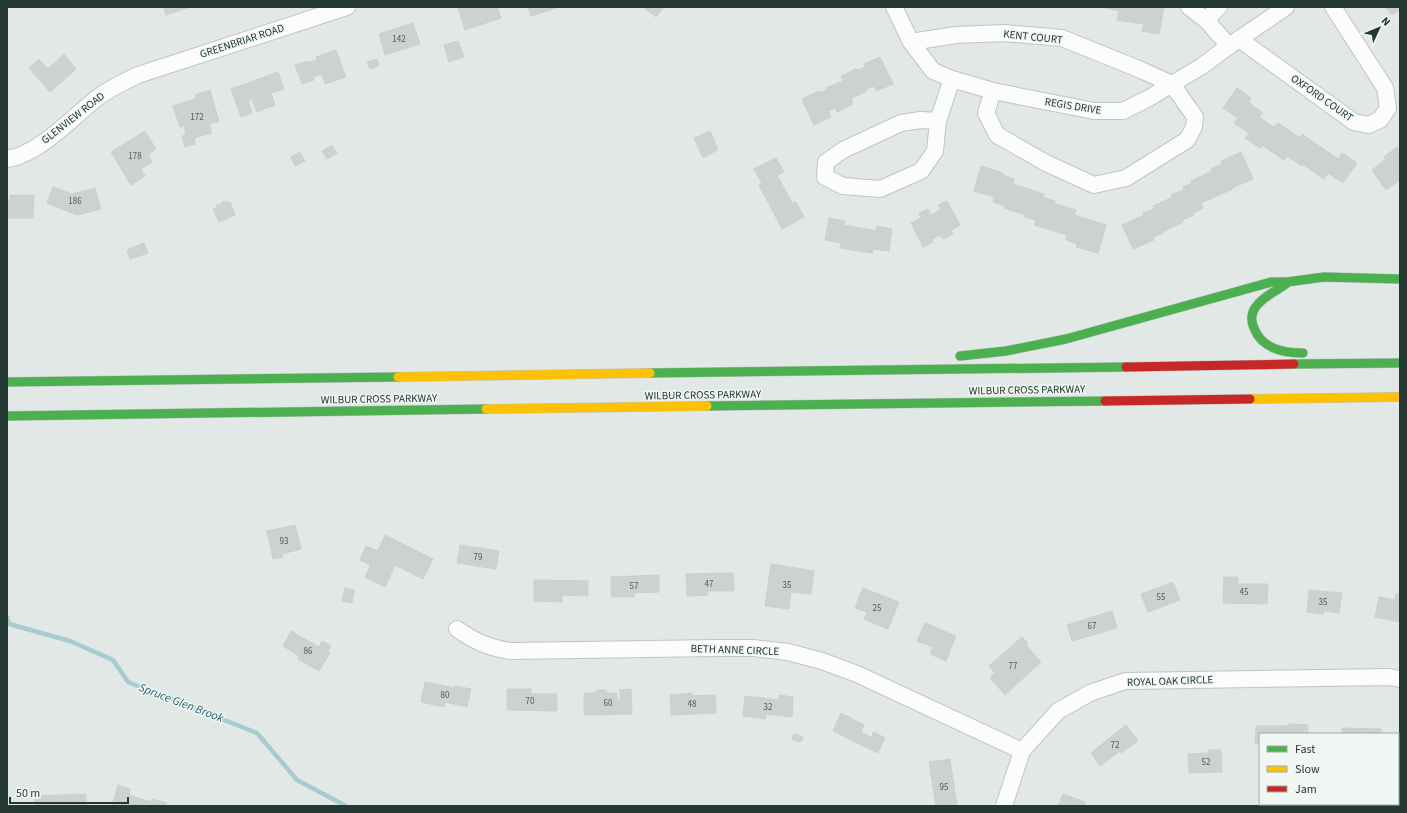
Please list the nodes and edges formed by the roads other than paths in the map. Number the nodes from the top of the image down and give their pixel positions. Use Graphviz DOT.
graph roads {
  1 [pos="347,7"];
  2 [pos="894,7"];
  3 [pos="1189,7"];
  4 [pos="1219,7"];
  5 [pos="1286,7"];
  6 [pos="1333,7"];
  7 [pos="1206,20"];
  8 [pos="911,42"];
  9 [pos="1234,42"];
  10 [pos="138,75"];
  11 [pos="952,79"];
  12 [pos="1172,84"];
  13 [pos="993,91"];
  14 [pos="938,121"];
  15 [pos="7,160"];
  16 [pos="1400,279"];
  17 [pos="1287,282"];
  18 [pos="1312,353"];
  19 [pos="1332,355"];
  20 [pos="949,356"];
  21 [pos="893,360"];
  22 [pos="1400,363"];
  23 [pos="1359,364"];
  24 [pos="854,370"];
  25 [pos="7,382"];
  26 [pos="1400,397"];
  27 [pos="7,416"];
  28 [pos="457,629"];
  29 [pos="1400,679"];
  30 [pos="1022,750"];
  31 [pos="1004,806"];
  1 -- 10 [label="street, GREENBRIAR ROAD"];
  2 -- 8 [label="street, REGIS DRIVE"];
  3 -- 7 [label="street, OXFORD COURT"];
  4 -- 7 [label="street"];
  5 -- 9 [label="street, REGIS DRIVE"];
  6 -- 9 [label="street, OXFORD COURT"];
  7 -- 9 [label="street, OXFORD COURT"];
  8 -- 11 [label="street, REGIS DRIVE"];
  8 -- 12 [label="street, KENT COURT"];
  9 -- 12 [label="street, REGIS DRIVE"];
  10 -- 15 [label="street, GLENVIEW ROAD"];
  11 -- 13 [label="street, REGIS DRIVE"];
  11 -- 14 [label="street"];
  12 -- 13 [label="street, REGIS DRIVE"];
  12 -- 13 [label="street"];
  14 -- 14 [label="street"];
  16 -- 17 [label="highway"];
  17 -- 18 [label="highway"];
  17 -- 20 [label="highway"];
  19 -- 23 [label="highway"];
  21 -- 24 [label="highway"];
  22 -- 23 [label="highway, WILBUR CROSS PARKWAY"];
  23 -- 24 [label="highway, WILBUR CROSS PARKWAY"];
  24 -- 25 [label="highway, WILBUR CROSS PARKWAY"];
  26 -- 27 [label="highway, WILBUR CROSS PARKWAY"];
  28 -- 30 [label="street, BETH ANNE CIRCLE"];
  29 -- 30 [label="street, ROYAL OAK CIRCLE"];
  30 -- 31 [label="street, ROYAL OAK CIRCLE"];
}
